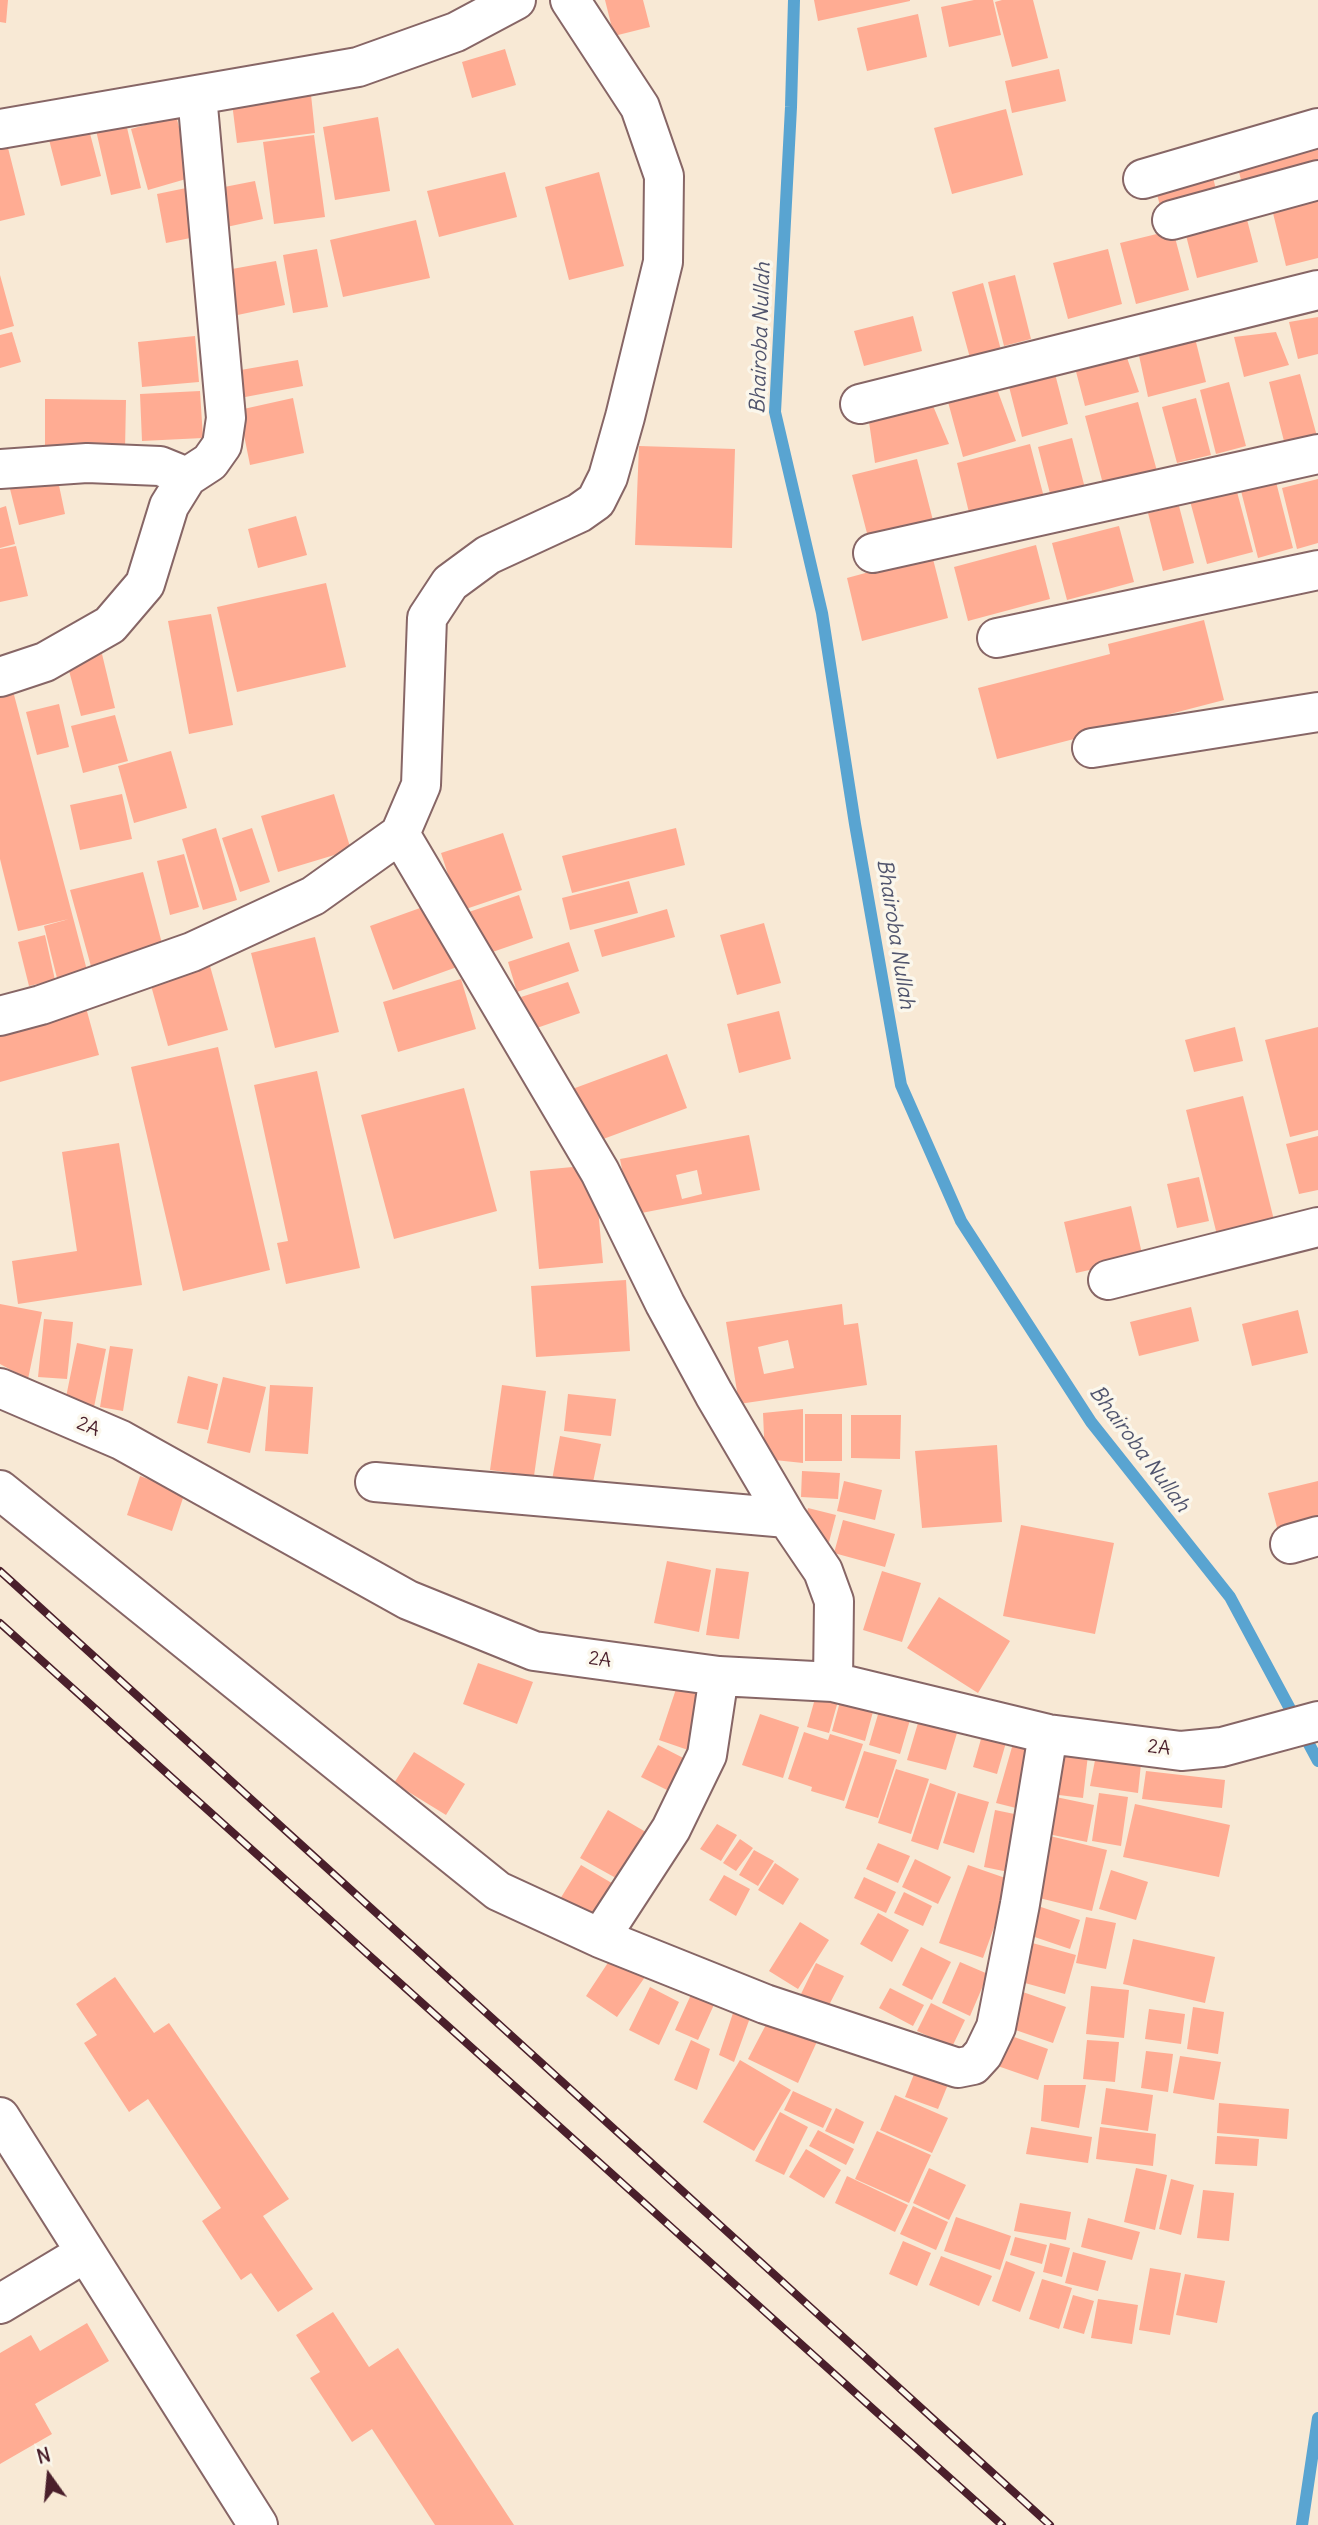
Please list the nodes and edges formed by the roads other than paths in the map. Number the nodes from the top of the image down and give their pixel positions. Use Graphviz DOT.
graph roads {
  1 [pos="516,0"];
  2 [pos="570,0"];
  3 [pos="197,95"];
  4 [pos="1318,128"];
  5 [pos="0,129"];
  6 [pos="1143,179"];
  7 [pos="1318,180"];
  8 [pos="1171,220"];
  9 [pos="1318,290"];
  10 [pos="860,404"];
  11 [pos="1318,454"];
  12 [pos="0,469"];
  13 [pos="187,477"];
  14 [pos="873,553"];
  15 [pos="1318,570"];
  16 [pos="997,638"];
  17 [pos="0,677"];
  18 [pos="1318,712"];
  19 [pos="1092,748"];
  20 [pos="400,834"];
  21 [pos="0,1016"];
  22 [pos="1318,1227"];
  23 [pos="1108,1280"];
  24 [pos="0,1388"];
  25 [pos="375,1482"];
  26 [pos="0,1490"];
  27 [pos="787,1518"];
  28 [pos="719,1676"];
  29 [pos="833,1682"];
  30 [pos="1318,1721"];
  31 [pos="1048,1734"];
  32 [pos="600,1938"];
  33 [pos="0,2118"];
  34 [pos="85,2253"];
  35 [pos="0,2304"];
  36 [pos="258,2525"];
  1 -- 3 [label="street"];
  2 -- 20 [label="street"];
  3 -- 5 [label="street"];
  3 -- 13 [label="street"];
  4 -- 6 [label="street"];
  7 -- 8 [label="street"];
  9 -- 10 [label="street"];
  11 -- 14 [label="street"];
  12 -- 13 [label="street"];
  13 -- 17 [label="street"];
  15 -- 16 [label="street"];
  18 -- 19 [label="street"];
  20 -- 21 [label="street"];
  20 -- 27 [label="street"];
  22 -- 23 [label="street"];
  24 -- 28 [label="street, 2A"];
  25 -- 27 [label="street"];
  26 -- 32 [label="street"];
  27 -- 29 [label="street"];
  28 -- 29 [label="street, 2A"];
  28 -- 32 [label="street"];
  29 -- 31 [label="street, 2A"];
  30 -- 31 [label="street, 2A"];
  31 -- 32 [label="street"];
  33 -- 34 [label="street"];
  34 -- 35 [label="street"];
  34 -- 36 [label="street"];
}
